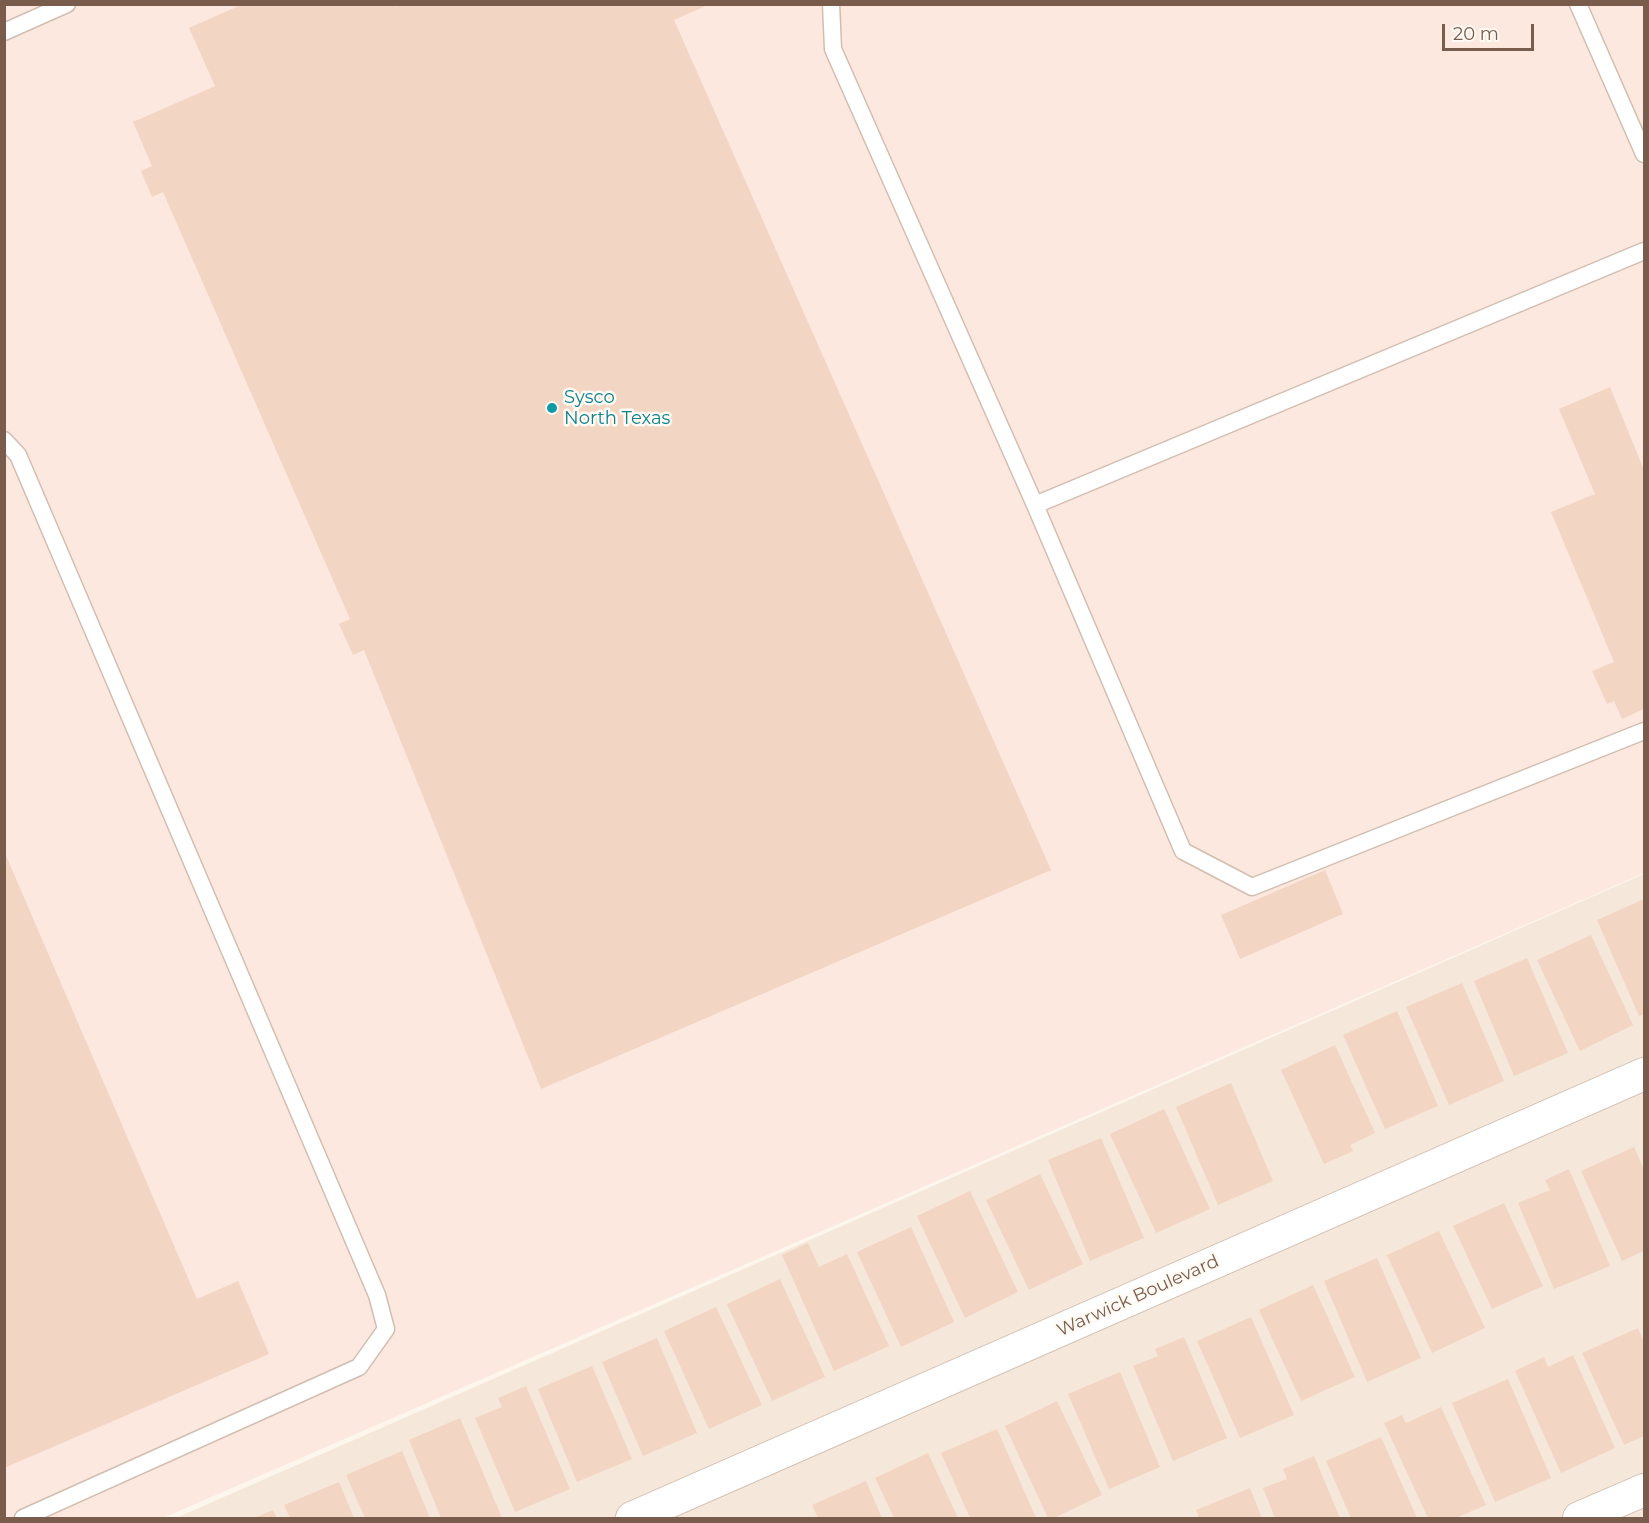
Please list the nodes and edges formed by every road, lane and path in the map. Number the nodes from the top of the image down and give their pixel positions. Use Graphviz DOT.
graph roads {
  1 [pos="67,4"];
  2 [pos="831,4"];
  3 [pos="1578,4"];
  4 [pos="4,32"];
  5 [pos="1644,154"];
  6 [pos="1644,251"];
  7 [pos="4,440"];
  8 [pos="1035,505"];
  9 [pos="1644,730"];
  10 [pos="1644,1074"];
  11 [pos="1644,1490"];
  12 [pos="23,1518"];
  13 [pos="632,1518"];
  14 [pos="1579,1518"];
  1 -- 4 [label="lane"];
  2 -- 8 [label="lane"];
  3 -- 5 [label="lane"];
  6 -- 8 [label="lane"];
  7 -- 12 [label="lane"];
  8 -- 9 [label="lane"];
  10 -- 13 [label="street, Warwick Boulevard"];
  11 -- 14 [label="street"];
}
